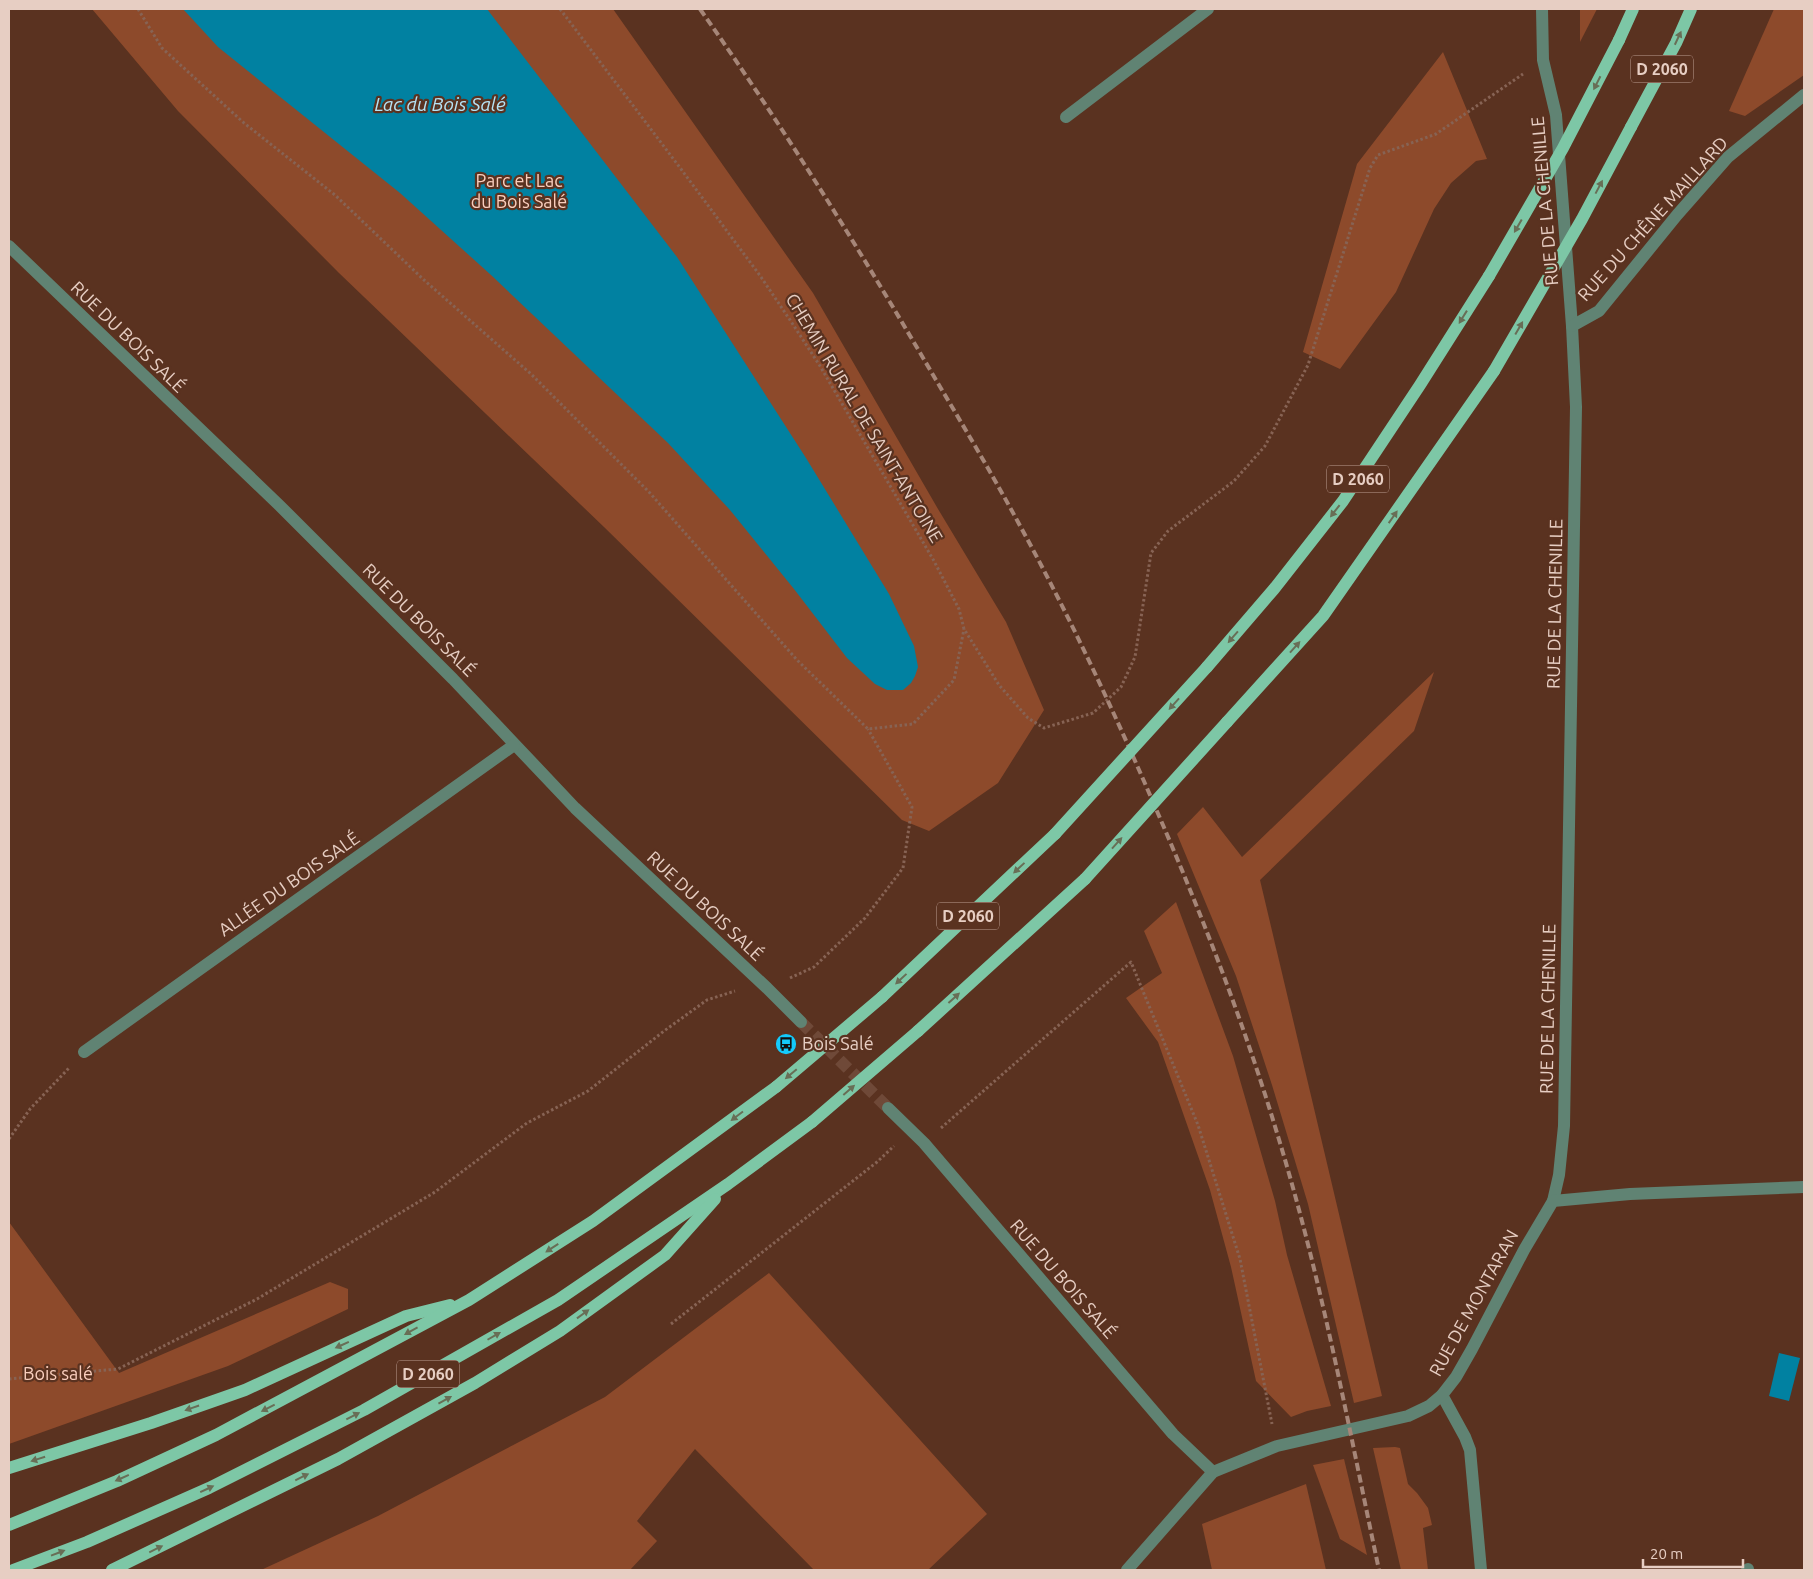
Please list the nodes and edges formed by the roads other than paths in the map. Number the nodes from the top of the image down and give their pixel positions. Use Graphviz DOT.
graph roads {
  1 [pos="1208,9"];
  2 [pos="1542,9"];
  3 [pos="1633,9"];
  4 [pos="1691,9"];
  5 [pos="1804,95"];
  6 [pos="1066,116"];
  7 [pos="9,246"];
  8 [pos="1572,326"];
  9 [pos="514,745"];
  10 [pos="801,1022"];
  11 [pos="84,1052"];
  12 [pos="888,1108"];
  13 [pos="728,1184"];
  14 [pos="1804,1187"];
  15 [pos="1553,1201"];
  16 [pos="469,1300"];
  17 [pos="1442,1395"];
  18 [pos="9,1468"];
  19 [pos="1213,1472"];
  20 [pos="9,1525"];
  21 [pos="12,1570"];
  22 [pos="112,1570"];
  23 [pos="1127,1570"];
  24 [pos="1481,1570"];
  1 -- 6 [label="street"];
  2 -- 8 [label="street, RUE DE LA CHENILLE"];
  3 -- 16 [label="main road, D 2060, one-way, bridge"];
  13 -- 4 [label="main road, D 2060, one-way, bridge"];
  5 -- 8 [label="street, RUE DU CHÊNE MAILLARD"];
  7 -- 9 [label="street, RUE DU BOIS SALÉ"];
  8 -- 15 [label="street, RUE DE LA CHENILLE"];
  9 -- 10 [label="street, RUE DU BOIS SALÉ"];
  9 -- 11 [label="street, ALLÉE DU BOIS SALÉ"];
  12 -- 19 [label="street, RUE DU BOIS SALÉ"];
  21 -- 13 [label="main road, D 2060, one-way"];
  22 -- 13 [label="main road, one-way"];
  14 -- 15 [label="street"];
  15 -- 17 [label="street, RUE DE MONTARAN"];
  16 -- 18 [label="main road, one-way"];
  16 -- 20 [label="main road, D 2060, one-way"];
  17 -- 19 [label="street, RUE DE MONTARAN"];
  17 -- 24 [label="street"];
  19 -- 23 [label="street, RUE DE MONTARAN"];
}
